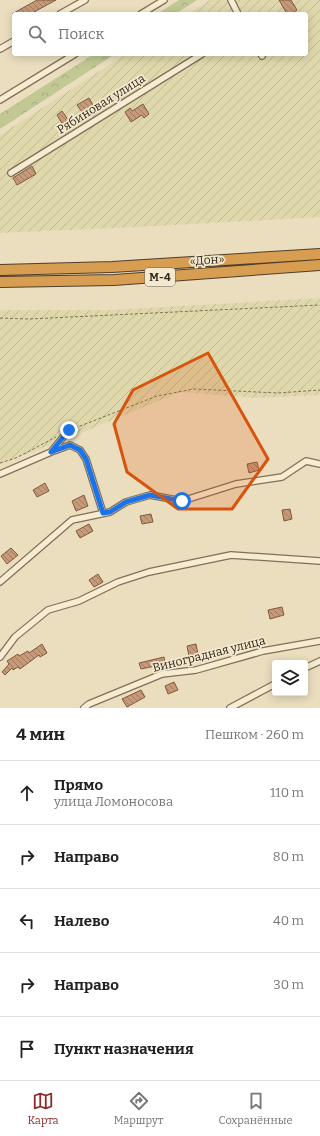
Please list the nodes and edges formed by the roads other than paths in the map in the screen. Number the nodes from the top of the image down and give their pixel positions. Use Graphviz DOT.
graph roads {
  1 [pos="84,0"];
  2 [pos="164,0"];
  3 [pos="230,0"];
  4 [pos="63,12"];
  5 [pos="144,12"];
  6 [pos="237,12"];
  7 [pos="12,42"];
  8 [pos="0,49"];
  9 [pos="72,56"];
  10 [pos="199,56"];
  11 [pos="0,100"];
  12 [pos="11,173"];
  13 [pos="320,254"];
  14 [pos="320,266"];
  15 [pos="0,270"];
  16 [pos="0,282"];
  17 [pos="69,430"];
  18 [pos="51,452"];
  19 [pos="320,464"];
  20 [pos="0,474"];
  21 [pos="103,513"];
  22 [pos="320,561"];
  23 [pos="0,582"];
  24 [pos="320,641"];
  25 [pos="0,657"];
  26 [pos="320,661"];
  27 [pos="308,667"];
  28 [pos="272,686"];
  29 [pos="84,708"];
  30 [pos="230,708"];
  1 -- 4 [label="street"];
  2 -- 5 [label="street"];
  3 -- 6 [label="street"];
  7 -- 8 [label="street"];
  9 -- 11 [label="street"];
  10 -- 12 [label="street, Рябиновая улица"];
  13 -- 15 [label="highway, «Дон» / М-4"];
  14 -- 16 [label="highway, «Дон» / М-4"];
  17 -- 18 [label="street"];
  18 -- 20 [label="street"];
  18 -- 21 [label="street"];
  19 -- 21 [label="street"];
  21 -- 23 [label="street"];
  22 -- 25 [label="street"];
  24 -- 29 [label="street, Виноградная улица"];
  26 -- 27 [label="street"];
  28 -- 30 [label="street"];
}
